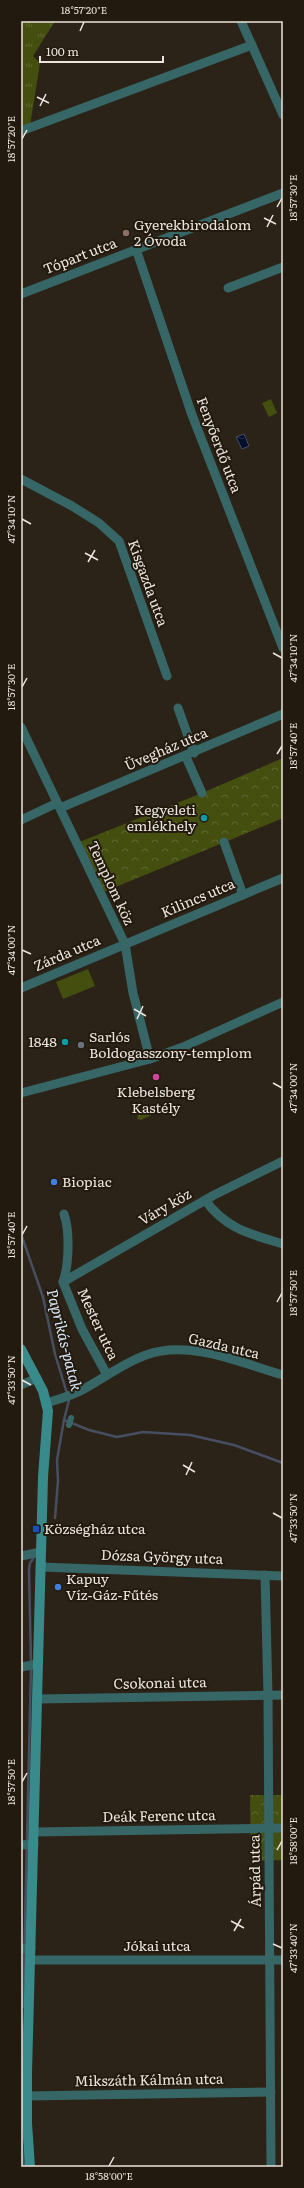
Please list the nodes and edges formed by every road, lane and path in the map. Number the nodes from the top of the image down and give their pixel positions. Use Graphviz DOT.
graph roads {
  1 [pos="241,21"];
  2 [pos="252,45"];
  3 [pos="283,115"];
  4 [pos="21,131"];
  5 [pos="283,193"];
  6 [pos="136,249"];
  7 [pos="283,267"];
  8 [pos="228,288"];
  9 [pos="21,294"];
  10 [pos="21,480"];
  11 [pos="283,648"];
  12 [pos="167,676"];
  13 [pos="178,708"];
  14 [pos="283,714"];
  15 [pos="21,727"];
  16 [pos="190,755"];
  17 [pos="202,793"];
  18 [pos="58,806"];
  19 [pos="21,820"];
  20 [pos="224,842"];
  21 [pos="283,878"];
  22 [pos="243,895"];
  23 [pos="125,944"];
  24 [pos="21,988"];
  25 [pos="283,1002"];
  26 [pos="150,1059"];
  27 [pos="21,1093"];
  28 [pos="283,1161"];
  29 [pos="205,1200"];
  30 [pos="64,1214"];
  31 [pos="283,1244"];
  32 [pos="63,1282"];
  33 [pos="21,1349"];
  34 [pos="107,1375"];
  35 [pos="283,1375"];
  36 [pos="37,1378"];
  37 [pos="21,1385"];
  38 [pos="47,1403"];
  39 [pos="70,1418"];
  40 [pos="69,1425"];
  41 [pos="41,1552"];
  42 [pos="21,1556"];
  43 [pos="41,1567"];
  44 [pos="265,1575"];
  45 [pos="283,1576"];
  46 [pos="31,1665"];
  47 [pos="268,1695"];
  48 [pos="283,1695"];
  49 [pos="38,1699"];
  50 [pos="283,1828"];
  51 [pos="268,1829"];
  52 [pos="34,1832"];
  53 [pos="28,1844"];
  54 [pos="26,1948"];
  55 [pos="31,1960"];
  56 [pos="270,1960"];
  57 [pos="283,1960"];
  58 [pos="24,2072"];
  59 [pos="271,2092"];
  60 [pos="27,2096"];
  61 [pos="30,2167"];
  62 [pos="271,2167"];
  1 -- 2 [label="street"];
  2 -- 3 [label="street"];
  2 -- 4 [label="street"];
  5 -- 6 [label="street, Tópart utca"];
  6 -- 9 [label="street, Tópart utca"];
  6 -- 11 [label="street, Fenyőerdő utca"];
  7 -- 8 [label="street"];
  10 -- 12 [label="street, Kisgazda utca"];
  13 -- 16 [label="street"];
  14 -- 16 [label="street, Üvegház utca"];
  15 -- 18 [label="street, Templom köz"];
  16 -- 17 [label="street"];
  16 -- 18 [label="street, Üvegház utca"];
  18 -- 19 [label="street, Üvegház utca"];
  18 -- 23 [label="street, Templom köz"];
  20 -- 22 [label="street"];
  21 -- 22 [label="street, Kilincs utca"];
  22 -- 23 [label="street, Kilincs utca"];
  23 -- 24 [label="street, Zárda utca"];
  23 -- 26 [label="street, Templom köz"];
  25 -- 26 [label="street"];
  26 -- 27 [label="street"];
  28 -- 29 [label="street, Váry köz"];
  29 -- 31 [label="street"];
  29 -- 32 [label="street, Váry köz"];
  30 -- 32 [label="street, Mester utca"];
  32 -- 34 [label="street, Mester utca"];
  33 -- 36 [label="main road"];
  34 -- 35 [label="street, Gazda utca"];
  34 -- 38 [label="street, Gazda utca"];
  36 -- 37 [label="street"];
  36 -- 38 [label="main road"];
  38 -- 41 [label="main road"];
  39 -- 40 [label="street"];
  41 -- 42 [label="street"];
  41 -- 43 [label="main road"];
  43 -- 44 [label="street, Dózsa György utca"];
  43 -- 46 [label="main road"];
  44 -- 45 [label="street, Dózsa György utca"];
  44 -- 47 [label="street, Árpád utca"];
  46 -- 49 [label="main road"];
  47 -- 48 [label="street, Csokonai utca"];
  47 -- 49 [label="street, Csokonai utca"];
  47 -- 51 [label="street, Árpád utca"];
  49 -- 52 [label="main road"];
  50 -- 51 [label="street, Deák Ferenc utca"];
  51 -- 52 [label="street, Deák Ferenc utca"];
  51 -- 56 [label="street, Árpád utca"];
  52 -- 53 [label="main road"];
  53 -- 54 [label="main road"];
  54 -- 55 [label="main road"];
  55 -- 56 [label="street, Jókai utca"];
  55 -- 58 [label="main road"];
  56 -- 57 [label="street, Jókai utca"];
  56 -- 59 [label="street, Árpád utca"];
  58 -- 60 [label="main road"];
  59 -- 60 [label="street, Mikszáth Kálmán utca"];
  59 -- 62 [label="street, Árpád utca"];
  60 -- 61 [label="main road"];
}
